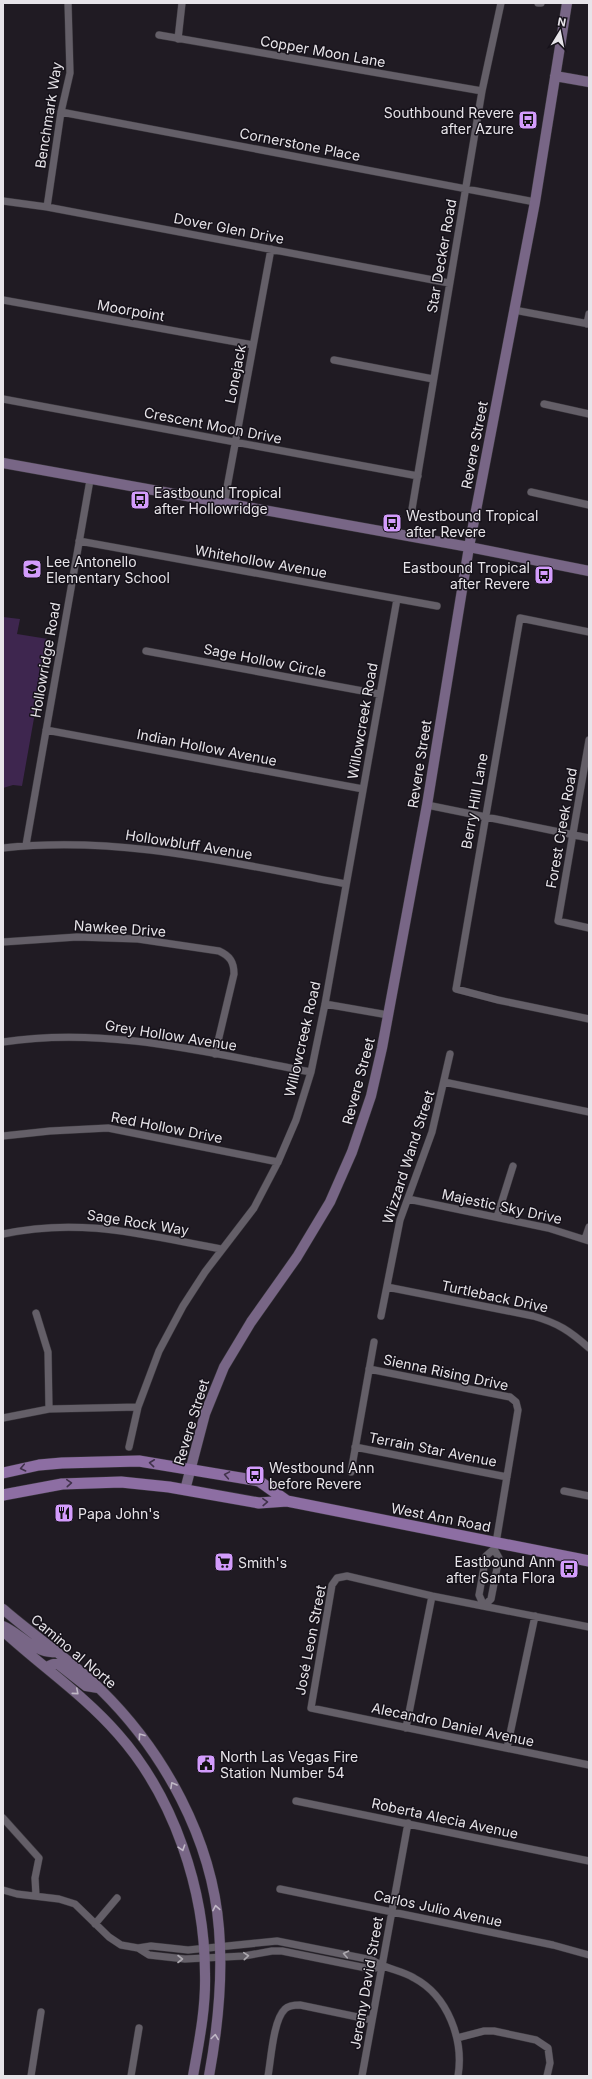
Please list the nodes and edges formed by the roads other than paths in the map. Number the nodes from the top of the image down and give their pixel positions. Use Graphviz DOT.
graph roads {
  1 [pos="68,3"];
  2 [pos="182,3"];
  3 [pos="501,3"];
  4 [pos="567,3"];
  5 [pos="159,35"];
  6 [pos="178,39"];
  7 [pos="555,76"];
  8 [pos="589,82"];
  9 [pos="482,91"];
  10 [pos="61,112"];
  11 [pos="466,189"];
  12 [pos="3,200"];
  13 [pos="535,202"];
  14 [pos="47,207"];
  15 [pos="271,249"];
  16 [pos="449,283"];
  17 [pos="3,300"];
  18 [pos="514,310"];
  19 [pos="589,314"];
  20 [pos="588,324"];
  21 [pos="253,345"];
  22 [pos="334,360"];
  23 [pos="433,379"];
  24 [pos="3,399"];
  25 [pos="544,404"];
  26 [pos="589,414"];
  27 [pos="235,442"];
  28 [pos="3,463"];
  29 [pos="418,476"];
  30 [pos="90,480"];
  31 [pos="531,492"];
  32 [pos="224,504"];
  33 [pos="589,505"];
  34 [pos="411,515"];
  35 [pos="79,541"];
  36 [pos="469,547"];
  37 [pos="589,571"];
  38 [pos="397,599"];
  39 [pos="438,606"];
  40 [pos="589,632"];
  41 [pos="146,651"];
  42 [pos="380,694"];
  43 [pos="46,730"];
  44 [pos="589,740"];
  45 [pos="363,789"];
  46 [pos="427,805"];
  47 [pos="484,818"];
  48 [pos="572,835"];
  49 [pos="589,838"];
  50 [pos="26,846"];
  51 [pos="3,848"];
  52 [pos="346,884"];
  53 [pos="589,928"];
  54 [pos="3,942"];
  55 [pos="325,1004"];
  56 [pos="388,1015"];
  57 [pos="589,1018"];
  58 [pos="3,1042"];
  59 [pos="215,1054"];
  60 [pos="450,1054"];
  61 [pos="311,1072"];
  62 [pos="444,1082"];
  63 [pos="589,1112"];
  64 [pos="3,1136"];
  65 [pos="278,1162"];
  66 [pos="513,1166"];
  67 [pos="408,1199"];
  68 [pos="497,1217"];
  69 [pos="589,1227"];
  70 [pos="3,1234"];
  71 [pos="587,1240"];
  72 [pos="221,1249"];
  73 [pos="387,1286"];
  74 [pos="36,1313"];
  75 [pos="381,1316"];
  76 [pos="374,1342"];
  77 [pos="589,1348"];
  78 [pos="369,1369"];
  79 [pos="138,1407"];
  80 [pos="49,1409"];
  81 [pos="3,1418"];
  82 [pos="128,1447"];
  83 [pos="355,1447"];
  84 [pos="191,1469"];
  85 [pos="351,1472"];
  86 [pos="3,1474"];
  87 [pos="507,1477"];
  88 [pos="185,1490"];
  89 [pos="564,1491"];
  90 [pos="3,1496"];
  91 [pos="589,1496"];
  92 [pos="287,1501"];
  93 [pos="495,1546"];
  94 [pos="589,1561"];
  95 [pos="432,1596"];
  96 [pos="484,1606"];
  97 [pos="3,1609"];
  98 [pos="535,1616"];
  99 [pos="3,1626"];
  100 [pos="589,1627"];
  101 [pos="3,1631"];
  102 [pos="56,1652"];
  103 [pos="46,1667"];
  104 [pos="98,1688"];
  105 [pos="311,1708"];
  106 [pos="406,1728"];
  107 [pos="506,1748"];
  108 [pos="589,1765"];
  109 [pos="296,1801"];
  110 [pos="3,1818"];
  111 [pos="408,1823"];
  112 [pos="589,1861"];
  113 [pos="280,1889"];
  114 [pos="3,1890"];
  115 [pos="36,1896"];
  116 [pos="117,1898"];
  117 [pos="391,1912"];
  118 [pos="96,1924"];
  119 [pos="205,1952"];
  120 [pos="220,1952"];
  121 [pos="589,1955"];
  122 [pos="382,1966"];
  123 [pos="41,2012"];
  124 [pos="372,2020"];
  125 [pos="139,2028"];
  126 [pos="457,2038"];
  127 [pos="31,2076"];
  128 [pos="131,2076"];
  129 [pos="194,2076"];
  130 [pos="209,2076"];
  131 [pos="268,2076"];
  132 [pos="362,2076"];
  133 [pos="458,2076"];
  134 [pos="548,2076"];
  1 -- 10 [label="street, Benchmark Way"];
  2 -- 6 [label="street"];
  3 -- 9 [label="street, Star Decker Road"];
  4 -- 7 [label="main road, Revere Street"];
  5 -- 6 [label="street, Copper Moon Lane"];
  6 -- 9 [label="street, Copper Moon Lane"];
  7 -- 8 [label="main road"];
  7 -- 13 [label="main road, Revere Street"];
  9 -- 11 [label="street, Star Decker Road"];
  10 -- 11 [label="street, Cornerstone Place"];
  10 -- 14 [label="street, Benchmark Way"];
  11 -- 13 [label="street, Cornerstone Place"];
  11 -- 16 [label="street, Star Decker Road"];
  12 -- 14 [label="street, Dover Glen Drive"];
  13 -- 18 [label="main road, Revere Street"];
  14 -- 15 [label="street, Dover Glen Drive"];
  15 -- 16 [label="street, Dover Glen Drive"];
  15 -- 21 [label="street, Lonejack"];
  16 -- 23 [label="street, Star Decker Road"];
  17 -- 21 [label="street, Moorpoint"];
  18 -- 20 [label="street"];
  18 -- 36 [label="main road, Revere Street"];
  19 -- 20 [label="street"];
  21 -- 27 [label="street, Lonejack"];
  22 -- 23 [label="street"];
  23 -- 29 [label="street, Star Decker Road"];
  24 -- 27 [label="street, Crescent Moon Drive"];
  25 -- 26 [label="street"];
  27 -- 29 [label="street, Crescent Moon Drive"];
  27 -- 32 [label="street, Lonejack"];
  28 -- 30 [label="main road"];
  29 -- 34 [label="street, Star Decker Road"];
  30 -- 32 [label="main road"];
  30 -- 35 [label="street, Hollowridge Road"];
  31 -- 33 [label="street"];
  32 -- 36 [label="main road"];
  35 -- 38 [label="street, Whitehollow Avenue"];
  35 -- 43 [label="street, Hollowridge Road"];
  36 -- 37 [label="main road"];
  36 -- 46 [label="main road, Revere Street"];
  38 -- 39 [label="street, Whitehollow Avenue"];
  38 -- 42 [label="street, Willowcreek Road"];
  40 -- 47 [label="street, Berry Hill Lane"];
  41 -- 42 [label="street, Sage Hollow Circle"];
  42 -- 45 [label="street, Willowcreek Road"];
  43 -- 45 [label="street, Indian Hollow Avenue"];
  43 -- 50 [label="street, Hollowridge Road"];
  44 -- 48 [label="street, Forest Creek Road"];
  45 -- 52 [label="street, Willowcreek Road"];
  46 -- 47 [label="street"];
  46 -- 56 [label="main road, Revere Street"];
  47 -- 48 [label="street"];
  47 -- 57 [label="street, Berry Hill Lane"];
  48 -- 49 [label="street"];
  48 -- 53 [label="street, Forest Creek Road"];
  50 -- 51 [label="street, Hollowbluff Avenue"];
  50 -- 52 [label="street, Hollowbluff Avenue"];
  52 -- 55 [label="street, Willowcreek Road"];
  54 -- 59 [label="street, Nawkee Drive"];
  55 -- 56 [label="street"];
  55 -- 61 [label="street, Willowcreek Road"];
  56 -- 84 [label="main road, Revere Street"];
  58 -- 59 [label="street, Grey Hollow Avenue"];
  59 -- 61 [label="street, Grey Hollow Avenue"];
  60 -- 62 [label="street, Wizzard Wand Street"];
  61 -- 65 [label="street, Willowcreek Road"];
  62 -- 63 [label="street"];
  62 -- 67 [label="street, Wizzard Wand Street"];
  64 -- 65 [label="street, Red Hollow Drive"];
  65 -- 72 [label="street, Willowcreek Road"];
  66 -- 68 [label="street"];
  67 -- 68 [label="street, Majestic Sky Drive"];
  67 -- 73 [label="street, Wizzard Wand Street"];
  68 -- 71 [label="street, Majestic Sky Drive"];
  69 -- 71 [label="street"];
  70 -- 72 [label="street, Sage Rock Way"];
  72 -- 79 [label="street, Willowcreek Road"];
  73 -- 75 [label="street, Wizzard Wand Street"];
  73 -- 77 [label="street, Turtleback Drive"];
  74 -- 80 [label="street"];
  76 -- 78 [label="street"];
  78 -- 83 [label="street"];
  78 -- 87 [label="street, Sienna Rising Drive"];
  79 -- 80 [label="street"];
  79 -- 82 [label="street, Willowcreek Road"];
  80 -- 81 [label="street"];
  83 -- 85 [label="street"];
  83 -- 87 [label="street, Terrain Star Avenue"];
  84 -- 86 [label="main road, West Ann Road, one-way"];
  84 -- 88 [label="main road, Revere Street"];
  92 -- 84 [label="main road, West Ann Road, one-way"];
  87 -- 93 [label="street"];
  90 -- 88 [label="main road, West Ann Road, one-way"];
  88 -- 92 [label="main road, West Ann Road, one-way"];
  89 -- 91 [label="street"];
  92 -- 93 [label="main road, West Ann Road"];
  93 -- 94 [label="main road, West Ann Road"];
  93 -- 96 [label="street"];
  93 -- 96 [label="street"];
  95 -- 96 [label="street"];
  95 -- 105 [label="street, José Leon Street"];
  95 -- 106 [label="street"];
  96 -- 98 [label="street"];
  97 -- 102 [label="main road, Camino al Norte"];
  98 -- 100 [label="street"];
  98 -- 107 [label="street"];
  99 -- 102 [label="main road"];
  101 -- 103 [label="main road"];
  102 -- 104 [label="main road, Camino al Norte"];
  103 -- 104 [label="main road"];
  103 -- 119 [label="main road, one-way"];
  120 -- 104 [label="main road, Camino al Norte, one-way"];
  105 -- 106 [label="street, Alecandro Daniel Avenue"];
  106 -- 107 [label="street, Alecandro Daniel Avenue"];
  107 -- 108 [label="street, Alecandro Daniel Avenue"];
  109 -- 111 [label="street, Roberta Alecia Avenue"];
  110 -- 115 [label="street"];
  111 -- 112 [label="street, Roberta Alecia Avenue"];
  111 -- 117 [label="street, Jeremy David Street"];
  113 -- 117 [label="street, Carlos Julio Avenue"];
  114 -- 115 [label="street"];
  115 -- 118 [label="street"];
  116 -- 118 [label="street"];
  117 -- 121 [label="street, Carlos Julio Avenue"];
  117 -- 122 [label="street, Jeremy David Street"];
  118 -- 119 [label="street"];
  119 -- 120 [label="street"];
  119 -- 120 [label="street"];
  119 -- 129 [label="main road"];
  120 -- 122 [label="street, one-way"];
  122 -- 120 [label="street, one-way"];
  130 -- 120 [label="main road, Camino al Norte, one-way"];
  122 -- 124 [label="street, Jeremy David Street"];
  122 -- 126 [label="street"];
  123 -- 127 [label="street"];
  124 -- 131 [label="street"];
  124 -- 132 [label="street, Jeremy David Street"];
  125 -- 128 [label="street"];
  126 -- 133 [label="street"];
  126 -- 134 [label="street"];
}
